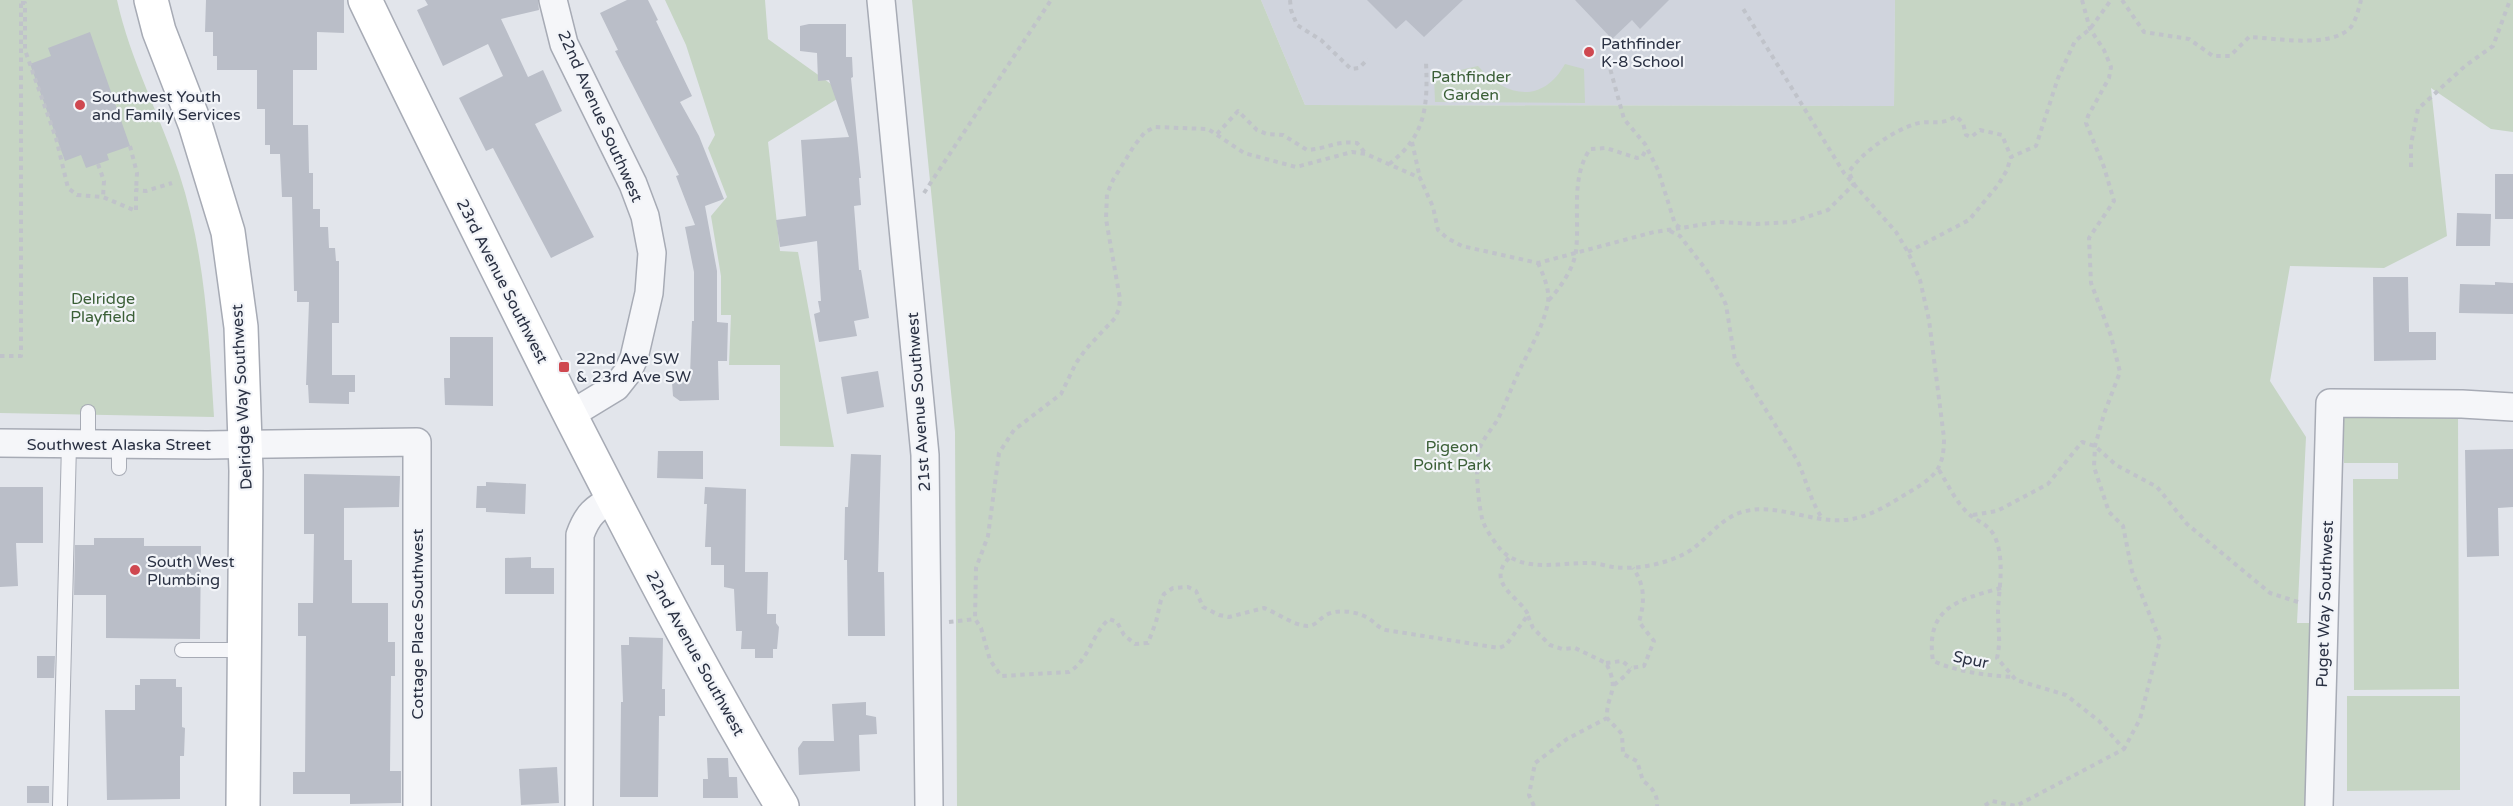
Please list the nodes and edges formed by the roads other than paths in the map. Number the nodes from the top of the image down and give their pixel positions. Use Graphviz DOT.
graph roads {
  1 [pos="152,0"];
  2 [pos="365,0"];
  3 [pos="553,0"];
  4 [pos="881,0"];
  5 [pos="2513,407"];
  6 [pos="88,412"];
  7 [pos="570,415"];
  8 [pos="417,442"];
  9 [pos="0,443"];
  10 [pos="245,443"];
  11 [pos="78,444"];
  12 [pos="613,498"];
  13 [pos="182,650"];
  14 [pos="245,650"];
  15 [pos="60,806"];
  16 [pos="243,806"];
  17 [pos="417,806"];
  18 [pos="579,806"];
  19 [pos="782,806"];
  20 [pos="929,806"];
  21 [pos="2319,806"];
  1 -- 10 [label="street, Delridge Way Southwest"];
  2 -- 7 [label="street, 23rd Avenue Southwest"];
  3 -- 7 [label="street, 22nd Avenue Southwest"];
  4 -- 20 [label="street, 21st Avenue Southwest"];
  5 -- 21 [label="street, Puget Way Southwest"];
  6 -- 11 [label="lane"];
  7 -- 12 [label="street, 23rd Avenue Southwest"];
  8 -- 10 [label="street, Southwest Alaska Street"];
  8 -- 17 [label="street, Cottage Place Southwest"];
  9 -- 11 [label="street, Southwest Alaska Street"];
  10 -- 11 [label="street, Southwest Alaska Street"];
  10 -- 14 [label="street, Delridge Way Southwest"];
  11 -- 15 [label="lane"];
  12 -- 18 [label="street"];
  12 -- 19 [label="street, 22nd Avenue Southwest"];
  13 -- 14 [label="lane"];
  14 -- 16 [label="street, Delridge Way Southwest"];
}
